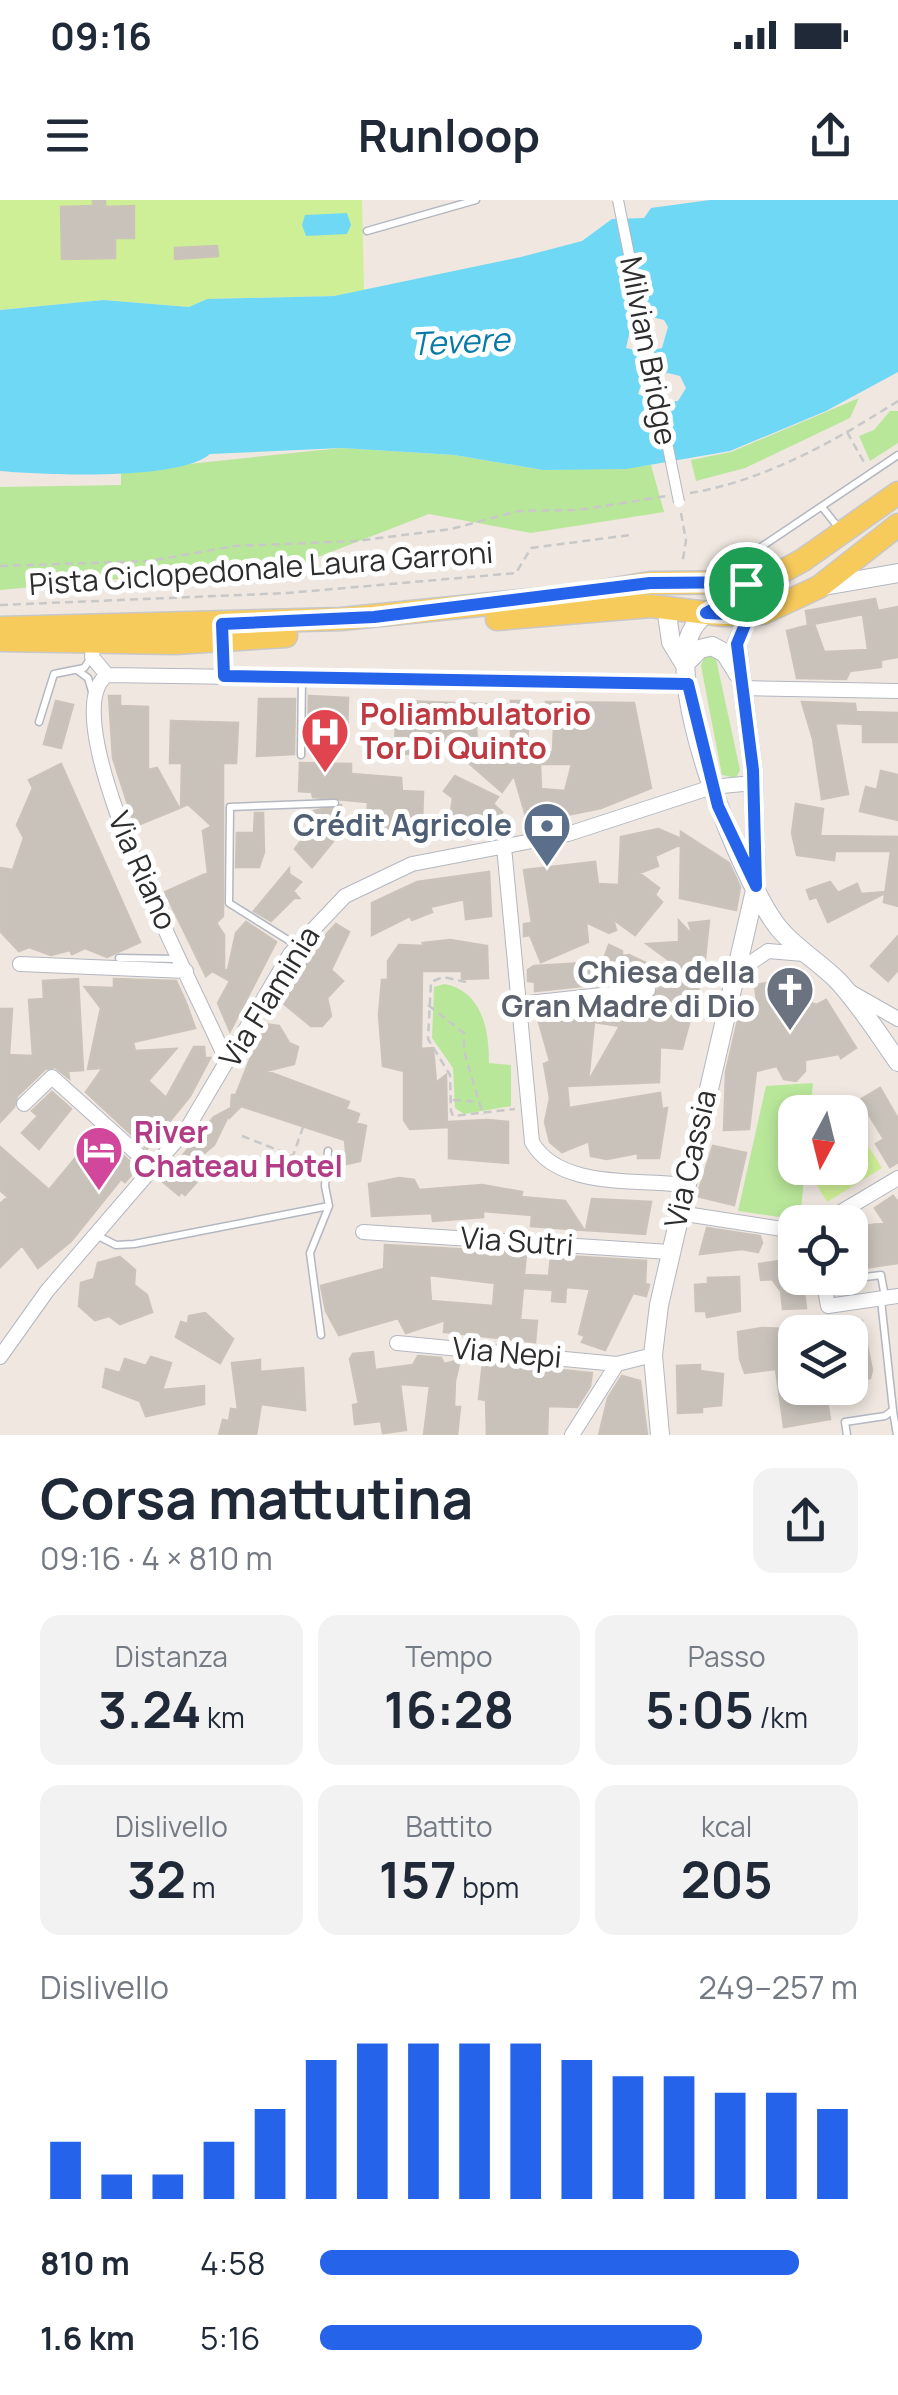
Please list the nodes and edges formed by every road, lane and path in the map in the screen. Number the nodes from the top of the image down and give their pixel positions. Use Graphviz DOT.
graph roads {
  1 [pos="476,200"];
  2 [pos="618,200"];
  3 [pos="367,231"];
  4 [pos="898,400"];
  5 [pos="846,431"];
  6 [pos="898,455"];
  7 [pos="866,465"];
  8 [pos="898,492"];
  9 [pos="680,497"];
  10 [pos="822,506"];
  11 [pos="898,525"];
  12 [pos="842,532"];
  13 [pos="630,536"];
  14 [pos="761,557"];
  15 [pos="0,566"];
  16 [pos="898,573"];
  17 [pos="679,574"];
  18 [pos="763,582"];
  19 [pos="819,586"];
  20 [pos="0,606"];
  21 [pos="666,607"];
  22 [pos="706,613"];
  23 [pos="749,615"];
  24 [pos="192,624"];
  25 [pos="0,628"];
  26 [pos="222,632"];
  27 [pos="0,640"];
  28 [pos="92,650"];
  29 [pos="685,665"];
  30 [pos="76,670"];
  31 [pos="107,675"];
  32 [pos="224,676"];
  33 [pos="302,677"];
  34 [pos="688,684"];
  35 [pos="742,684"];
  36 [pos="898,691"];
  37 [pos="93,695"];
  38 [pos="39,722"];
  39 [pos="301,755"];
  40 [pos="754,783"];
  41 [pos="712,788"];
  42 [pos="334,803"];
  43 [pos="504,847"];
  44 [pos="756,886"];
  45 [pos="296,944"];
  46 [pos="809,955"];
  47 [pos="118,958"];
  48 [pos="20,964"];
  49 [pos="184,965"];
  50 [pos="736,972"];
  51 [pos="466,982"];
  52 [pos="844,988"];
  53 [pos="648,990"];
  54 [pos="426,1004"];
  55 [pos="518,1004"];
  56 [pos="898,1019"];
  57 [pos="227,1062"];
  58 [pos="898,1062"];
  59 [pos="451,1100"];
  60 [pos="481,1102"];
  61 [pos="24,1104"];
  62 [pos="526,1108"];
  63 [pos="483,1115"];
  64 [pos="303,1127"];
  65 [pos="242,1136"];
  66 [pos="328,1151"];
  67 [pos="153,1168"];
  68 [pos="898,1178"];
  69 [pos="685,1184"];
  70 [pos="853,1205"];
  71 [pos="329,1206"];
  72 [pos="679,1213"];
  73 [pos="778,1228"];
  74 [pos="363,1232"];
  75 [pos="95,1234"];
  76 [pos="670,1252"];
  77 [pos="868,1276"];
  78 [pos="826,1295"];
  79 [pos="888,1298"];
  80 [pos="6,1332"];
  81 [pos="321,1334"];
  82 [pos="398,1343"];
  83 [pos="652,1356"];
  84 [pos="0,1357"];
  85 [pos="617,1364"];
  86 [pos="893,1410"];
  87 [pos="572,1435"];
  88 [pos="660,1435"];
  89 [pos="847,1435"];
  90 [pos="897,1435"];
  1 -- 3 [label="lane"];
  2 -- 9 [label="street, Milvian Bridge, bridge"];
  4 -- 5 [label="path"];
  5 -- 7 [label="path"];
  5 -- 9 [label="path"];
  6 -- 10 [label="lane"];
  8 -- 12 [label="main road"];
  9 -- 15 [label="path"];
  9 -- 17 [label="path"];
  10 -- 12 [label="lane"];
  10 -- 14 [label="lane"];
  11 -- 19 [label="main road"];
  12 -- 18 [label="main road"];
  13 -- 20 [label="path, Pista Ciclopedonale Laura Garroni"];
  16 -- 19 [label="street"];
  17 -- 18 [label="main road"];
  17 -- 26 [label="main road"];
  18 -- 22 [label="street"];
  19 -- 23 [label="main road"];
  21 -- 22 [label="main road"];
  21 -- 26 [label="main road"];
  21 -- 29 [label="street"];
  22 -- 23 [label="main road"];
  22 -- 29 [label="street"];
  23 -- 35 [label="street"];
  24 -- 25 [label="main road"];
  24 -- 26 [label="main road"];
  24 -- 28 [label="street"];
  26 -- 28 [label="main road"];
  26 -- 32 [label="street"];
  27 -- 28 [label="main road"];
  28 -- 30 [label="lane"];
  28 -- 31 [label="street"];
  29 -- 34 [label="street"];
  29 -- 35 [label="street"];
  30 -- 37 [label="lane"];
  30 -- 38 [label="lane"];
  31 -- 32 [label="street"];
  31 -- 37 [label="street"];
  32 -- 33 [label="street"];
  33 -- 34 [label="street"];
  33 -- 39 [label="lane"];
  34 -- 41 [label="street"];
  35 -- 36 [label="street"];
  35 -- 40 [label="street"];
  37 -- 49 [label="street, Via Riano"];
  40 -- 41 [label="street, Via Flaminia"];
  40 -- 44 [label="street"];
  41 -- 43 [label="street, Via Flaminia"];
  41 -- 44 [label="street"];
  42 -- 45 [label="lane"];
  43 -- 45 [label="street, Via Flaminia"];
  43 -- 55 [label="street"];
  44 -- 46 [label="street"];
  44 -- 50 [label="street, Via Cassia"];
  45 -- 57 [label="street, Via Flaminia"];
  46 -- 50 [label="street"];
  46 -- 52 [label="street"];
  47 -- 49 [label="lane"];
  48 -- 49 [label="street"];
  49 -- 57 [label="street, Via Riano"];
  50 -- 69 [label="street, Via Cassia"];
  51 -- 54 [label="path"];
  52 -- 56 [label="street"];
  52 -- 58 [label="street"];
  53 -- 55 [label="street"];
  54 -- 59 [label="path"];
  54 -- 60 [label="path"];
  55 -- 62 [label="street"];
  57 -- 67 [label="street, Via Flaminia"];
  59 -- 60 [label="path"];
  59 -- 63 [label="path"];
  60 -- 63 [label="path"];
  61 -- 67 [label="street"];
  62 -- 63 [label="path"];
  62 -- 69 [label="street"];
  64 -- 65 [label="path"];
  66 -- 71 [label="lane"];
  67 -- 75 [label="street, Via Flaminia"];
  68 -- 70 [label="street"];
  69 -- 72 [label="street, Via Cassia"];
  71 -- 75 [label="lane"];
  71 -- 81 [label="lane"];
  72 -- 73 [label="street"];
  72 -- 76 [label="street, Via Cassia"];
  74 -- 76 [label="street, Via Sutri"];
  75 -- 80 [label="street, Via Flaminia"];
  76 -- 83 [label="street, Via Cassia"];
  77 -- 79 [label="lane"];
  78 -- 79 [label="street"];
  79 -- 86 [label="lane"];
  80 -- 84 [label="street, Via Flaminia"];
  82 -- 85 [label="street, Via Nepi"];
  83 -- 85 [label="street, Via Nepi"];
  83 -- 88 [label="street, Via Cassia"];
  85 -- 87 [label="street"];
  86 -- 89 [label="lane"];
  86 -- 90 [label="lane"];
}
